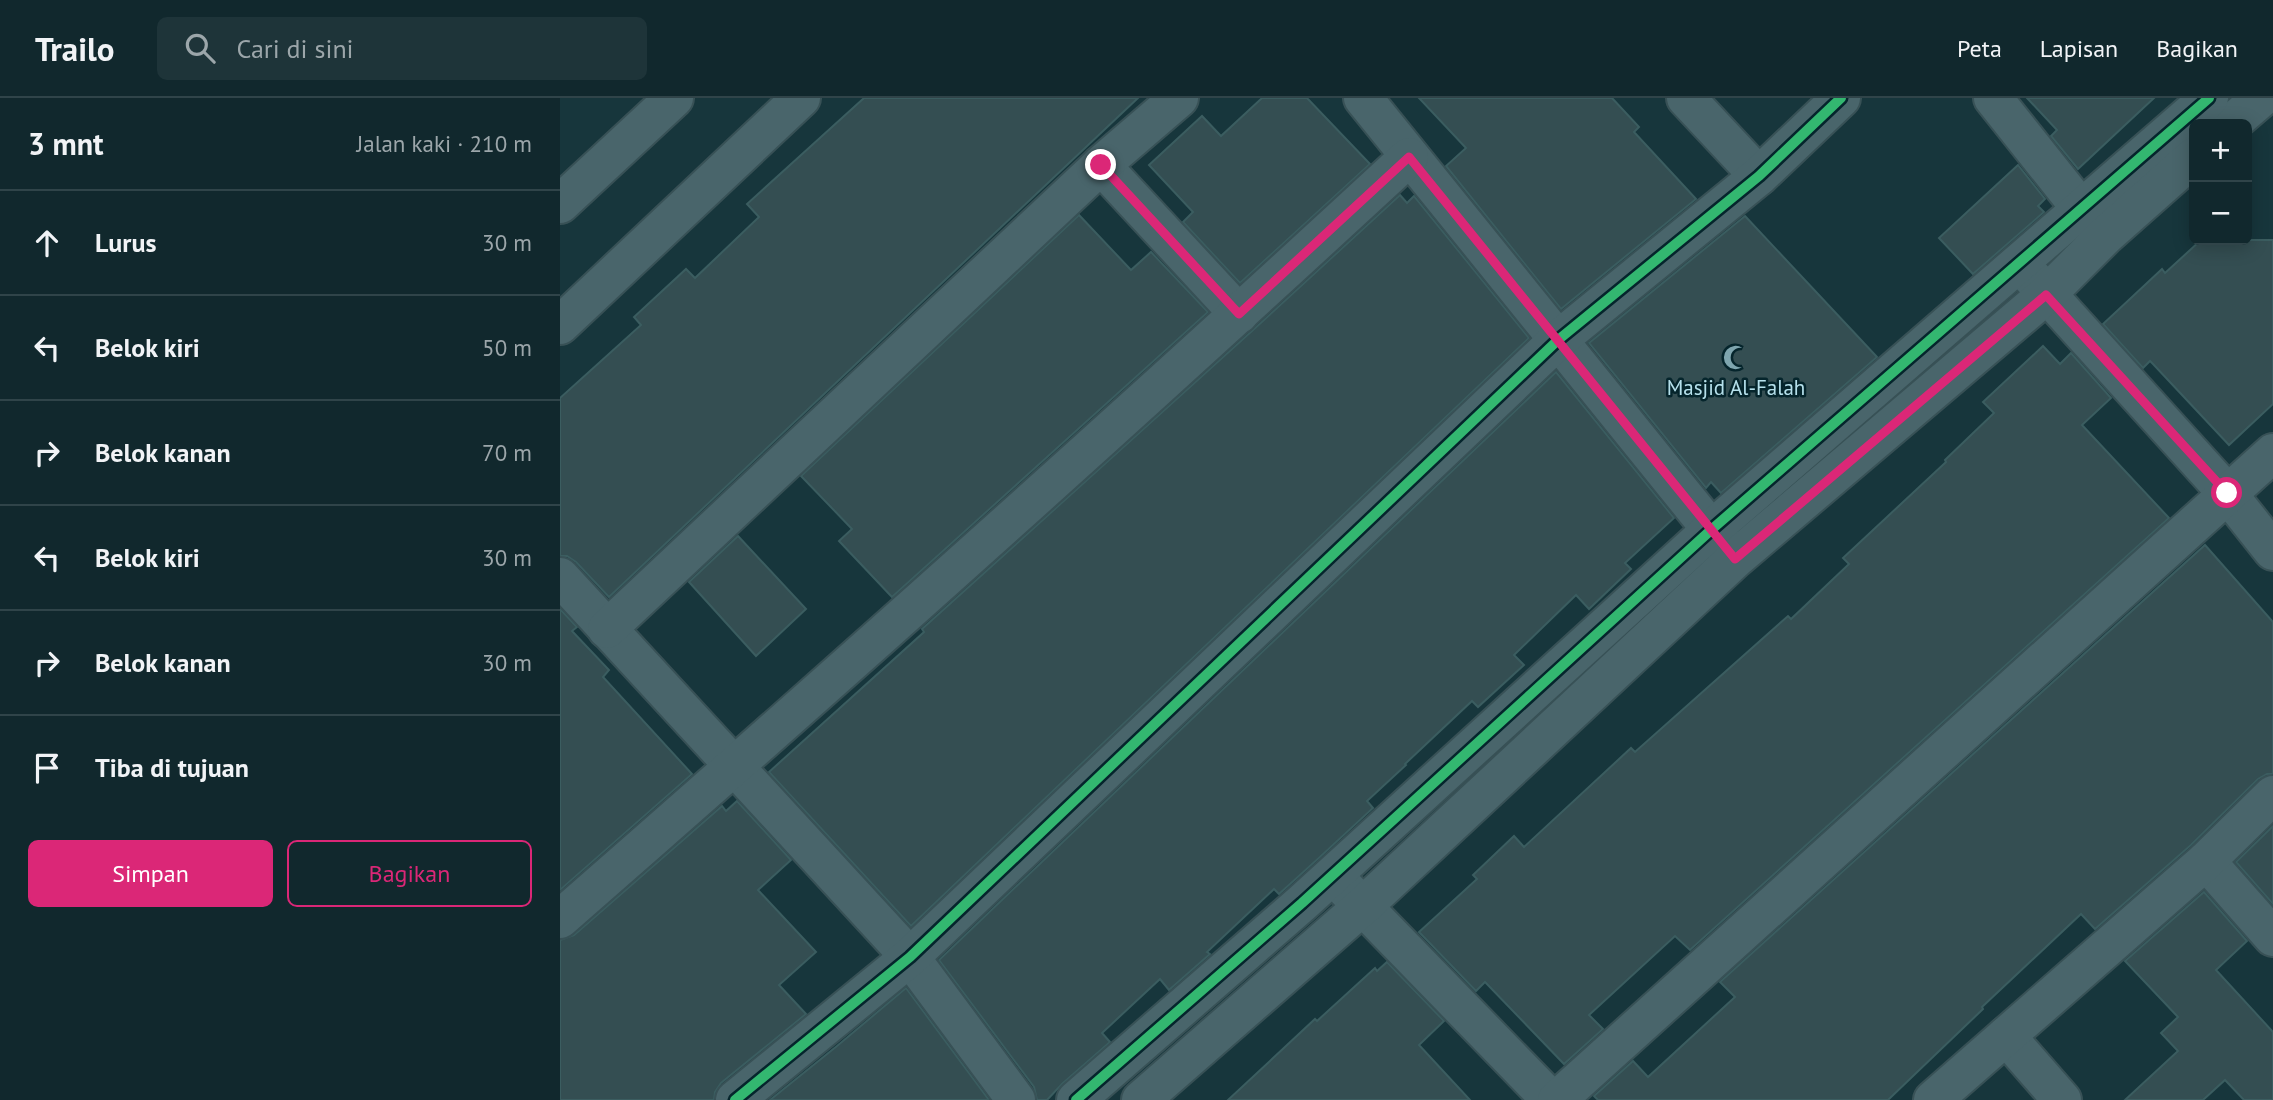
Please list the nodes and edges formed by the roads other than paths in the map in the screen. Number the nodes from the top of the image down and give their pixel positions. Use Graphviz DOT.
graph roads {
  1 [pos="674,98"];
  2 [pos="801,98"];
  3 [pos="1179,98"];
  4 [pos="1363,98"];
  5 [pos="1686,98"];
  6 [pos="1841,98"];
  7 [pos="1993,98"];
  8 [pos="2209,98"];
  9 [pos="2261,98"];
  10 [pos="2237,119"];
  11 [pos="1409,157"];
  12 [pos="2189,160"];
  13 [pos="1101,165"];
  14 [pos="1759,176"];
  15 [pos="560,204"];
  16 [pos="2094,222"];
  17 [pos="2020,262"];
  18 [pos="2046,295"];
  19 [pos="1239,314"];
  20 [pos="560,325"];
  21 [pos="1558,340"];
  22 [pos="2273,453"];
  23 [pos="2227,493"];
  24 [pos="1712,530"];
  25 [pos="2273,551"];
  26 [pos="1735,559"];
  27 [pos="560,577"];
  28 [pos="607,628"];
  29 [pos="735,766"];
  30 [pos="2273,795"];
  31 [pos="2206,861"];
  32 [pos="1333,875"];
  33 [pos="1363,906"];
  34 [pos="560,919"];
  35 [pos="2273,937"];
  36 [pos="910,957"];
  37 [pos="2006,1036"];
  38 [pos="735,1100"];
  39 [pos="1016,1100"];
  40 [pos="1076,1100"];
  41 [pos="1141,1100"];
  42 [pos="1551,1100"];
  43 [pos="1557,1100"];
  44 [pos="1933,1100"];
  45 [pos="2062,1100"];
  1 -- 15 [label="street"];
  2 -- 20 [label="street"];
  3 -- 13 [label="street"];
  4 -- 11 [label="street"];
  5 -- 14 [label="street"];
  6 -- 14 [label="street"];
  7 -- 16 [label="street"];
  8 -- 16 [label="street"];
  9 -- 10 [label="street"];
  11 -- 19 [label="street"];
  11 -- 21 [label="street"];
  12 -- 16 [label="street"];
  13 -- 19 [label="street"];
  13 -- 28 [label="street"];
  14 -- 21 [label="street"];
  16 -- 17 [label="street"];
  16 -- 18 [label="street"];
  17 -- 18 [label="street"];
  17 -- 24 [label="street"];
  18 -- 23 [label="street"];
  18 -- 26 [label="street"];
  19 -- 29 [label="street"];
  21 -- 24 [label="street"];
  21 -- 36 [label="street"];
  22 -- 23 [label="street"];
  23 -- 25 [label="street"];
  23 -- 43 [label="street"];
  24 -- 26 [label="street"];
  24 -- 32 [label="street"];
  26 -- 33 [label="street"];
  27 -- 28 [label="street"];
  28 -- 29 [label="street"];
  29 -- 34 [label="street"];
  29 -- 36 [label="street"];
  30 -- 31 [label="street"];
  31 -- 35 [label="street"];
  31 -- 37 [label="street"];
  32 -- 33 [label="street"];
  32 -- 40 [label="street"];
  33 -- 41 [label="street"];
  33 -- 42 [label="street"];
  36 -- 38 [label="street"];
  36 -- 39 [label="street"];
  37 -- 44 [label="street"];
  37 -- 45 [label="street"];
}
